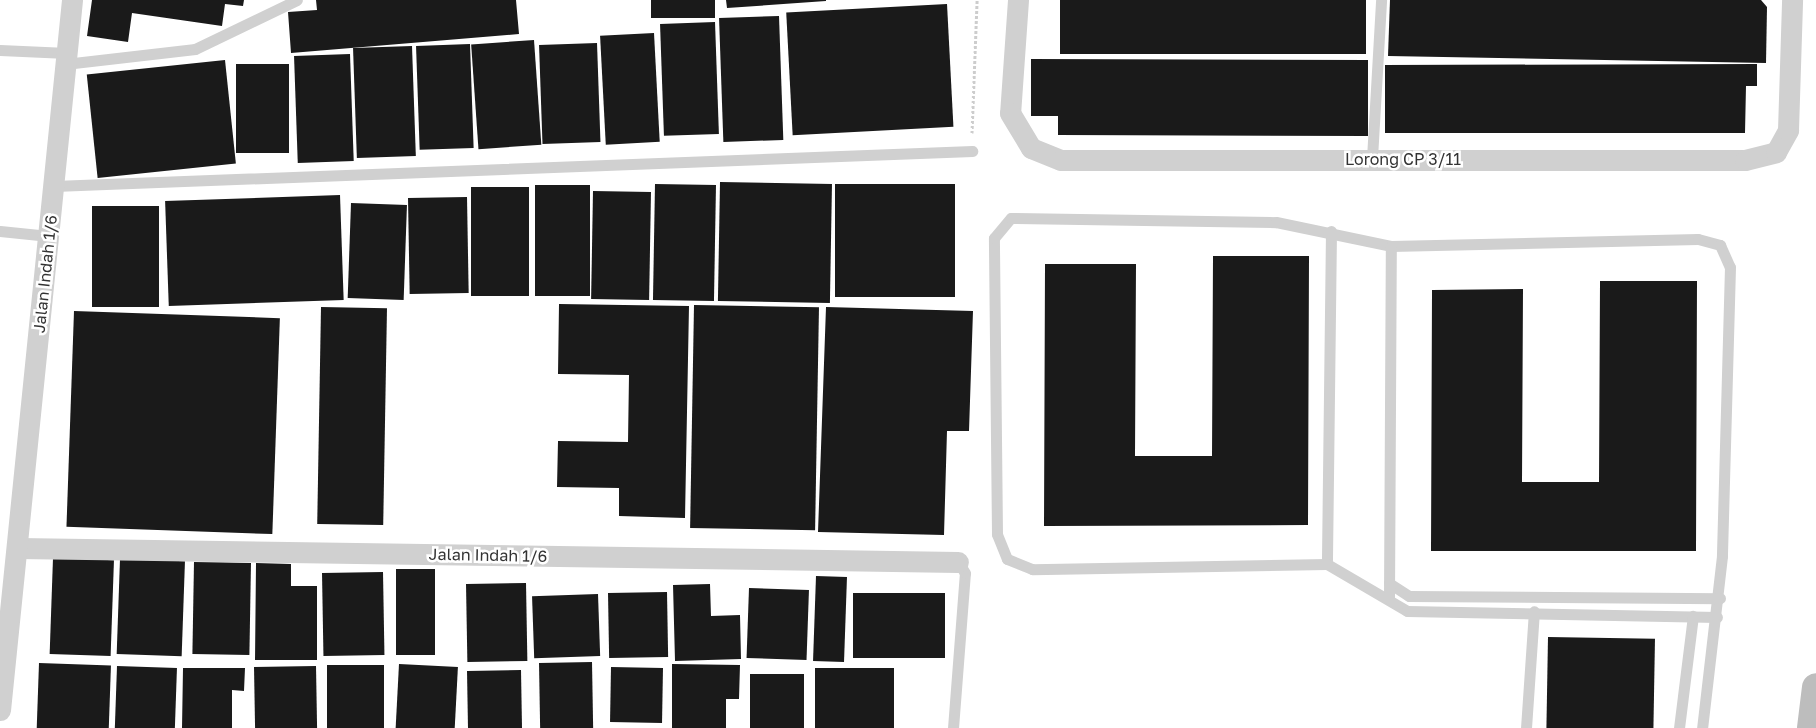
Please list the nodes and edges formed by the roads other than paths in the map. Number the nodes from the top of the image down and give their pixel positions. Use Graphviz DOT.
graph roads {
  1 [pos="72,0"];
  2 [pos="297,0"];
  3 [pos="1018,0"];
  4 [pos="1381,0"];
  5 [pos="1792,0"];
  6 [pos="279,3"];
  7 [pos="0,50"];
  8 [pos="66,59"];
  9 [pos="972,152"];
  10 [pos="1372,158"];
  11 [pos="54,186"];
  12 [pos="0,231"];
  13 [pos="1331,231"];
  14 [pos="49,236"];
  15 [pos="1391,246"];
  16 [pos="18,548"];
  17 [pos="958,562"];
  18 [pos="1327,564"];
  19 [pos="1389,583"];
  20 [pos="7,593"];
  21 [pos="1389,598"];
  22 [pos="1720,598"];
  23 [pos="1534,611"];
  24 [pos="1693,616"];
  25 [pos="1717,616"];
  26 [pos="1816,687"];
  27 [pos="0,710"];
  28 [pos="953,728"];
  29 [pos="1526,728"];
  30 [pos="1679,728"];
  31 [pos="1702,728"];
  32 [pos="1811,728"];
  1 -- 8 [label="street, Jalan Indah 1/6"];
  2 -- 6 [label="lane"];
  3 -- 10 [label="street, Lorong CP 3/11"];
  4 -- 10 [label="lane"];
  5 -- 10 [label="street, Lorong CP 3/11"];
  6 -- 8 [label="lane"];
  7 -- 8 [label="lane"];
  8 -- 11 [label="street, Jalan Indah 1/6"];
  9 -- 11 [label="lane"];
  11 -- 14 [label="street, Jalan Indah 1/6"];
  12 -- 14 [label="lane"];
  13 -- 15 [label="lane"];
  13 -- 18 [label="lane"];
  13 -- 18 [label="lane"];
  14 -- 16 [label="street, Jalan Indah 1/6"];
  15 -- 19 [label="lane"];
  15 -- 22 [label="lane"];
  16 -- 17 [label="street, Jalan Indah 1/6"];
  16 -- 20 [label="street, Jalan Indah 1/6"];
  17 -- 28 [label="lane"];
  18 -- 21 [label="lane"];
  19 -- 21 [label="lane"];
  19 -- 22 [label="lane"];
  20 -- 27 [label="street, Jalan Indah 1/6"];
  21 -- 23 [label="lane"];
  22 -- 25 [label="lane"];
  23 -- 24 [label="lane"];
  23 -- 29 [label="lane"];
  24 -- 25 [label="lane"];
  24 -- 30 [label="lane"];
  25 -- 31 [label="lane"];
  26 -- 32 [label="street"];
}
